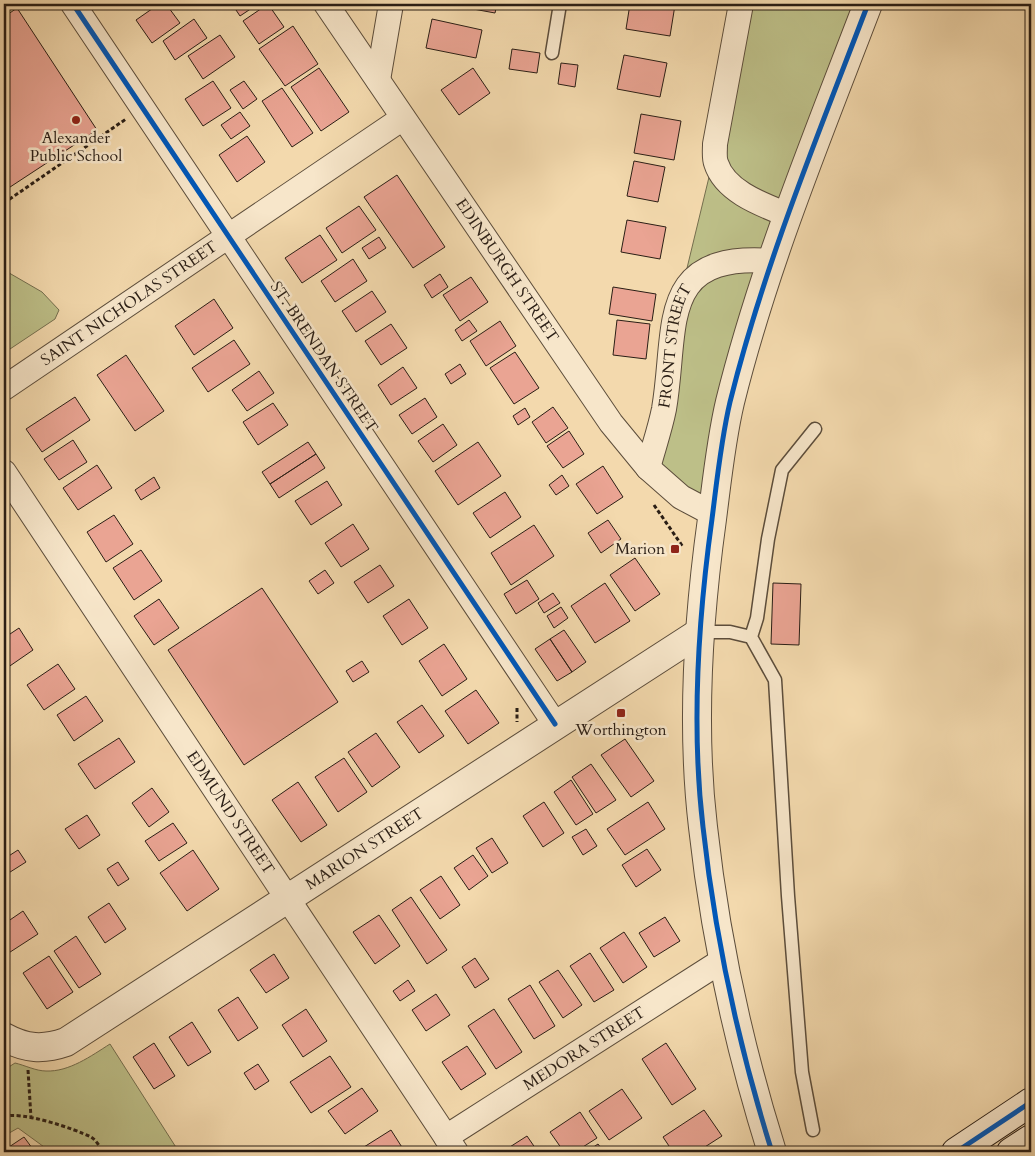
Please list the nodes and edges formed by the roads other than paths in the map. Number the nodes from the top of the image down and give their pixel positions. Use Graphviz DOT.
graph roads {
  1 [pos="73,4"];
  2 [pos="326,4"];
  3 [pos="391,4"];
  4 [pos="560,4"];
  5 [pos="741,4"];
  6 [pos="868,4"];
  7 [pos="552,52"];
  8 [pos="378,80"];
  9 [pos="403,118"];
  10 [pos="788,215"];
  11 [pos="228,237"];
  12 [pos="772,261"];
  13 [pos="4,388"];
  14 [pos="815,429"];
  15 [pos="648,468"];
  16 [pos="4,472"];
  17 [pos="712,514"];
  18 [pos="700,632"];
  19 [pos="751,637"];
  20 [pos="555,724"];
  21 [pos="290,899"];
  22 [pos="722,960"];
  23 [pos="18,1051"];
  24 [pos="1031,1102"];
  25 [pos="813,1130"];
  26 [pos="1031,1139"];
  27 [pos="451,1145"];
  28 [pos="772,1152"];
  29 [pos="956,1152"];
  30 [pos="1011,1152"];
  1 -- 11 [label="street, ST. BRENDAN STREET"];
  2 -- 8 [label="street, EDINBURGH STREET"];
  3 -- 8 [label="street"];
  4 -- 7 [label="lane"];
  5 -- 10 [label="street"];
  6 -- 10 [label="street"];
  8 -- 9 [label="street, EDINBURGH STREET"];
  9 -- 11 [label="street, SAINT NICHOLAS STREET"];
  9 -- 15 [label="street, EDINBURGH STREET"];
  10 -- 12 [label="street"];
  11 -- 13 [label="street, SAINT NICHOLAS STREET"];
  11 -- 20 [label="street, ST. BRENDAN STREET"];
  12 -- 15 [label="street, FRONT STREET"];
  12 -- 17 [label="street"];
  14 -- 19 [label="lane"];
  15 -- 17 [label="street, EDINBURGH STREET"];
  16 -- 21 [label="street, EDMUND STREET"];
  17 -- 18 [label="street"];
  18 -- 19 [label="lane"];
  18 -- 20 [label="street, MARION STREET"];
  18 -- 22 [label="street"];
  19 -- 25 [label="lane"];
  20 -- 21 [label="street, MARION STREET"];
  21 -- 23 [label="street, MARION STREET"];
  21 -- 27 [label="street, EDMUND STREET"];
  22 -- 27 [label="street, MEDORA STREET"];
  22 -- 28 [label="street"];
  24 -- 29 [label="street"];
  26 -- 30 [label="street"];
}
